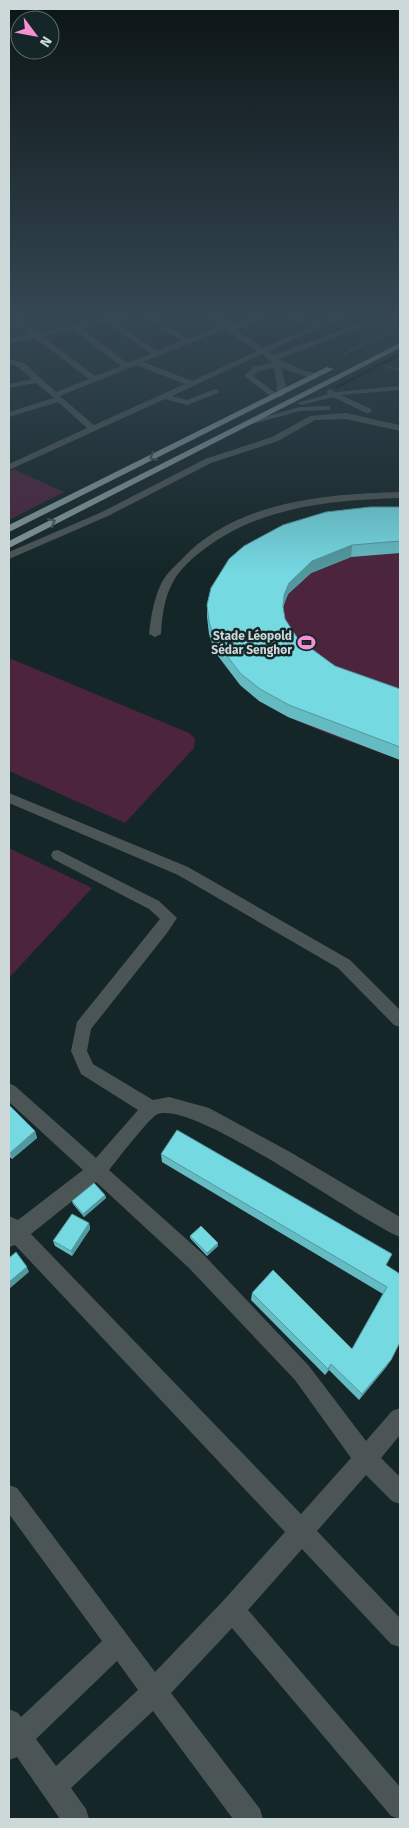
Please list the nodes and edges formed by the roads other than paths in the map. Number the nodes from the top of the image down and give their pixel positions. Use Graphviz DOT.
graph roads {
  1 [pos="40,403"];
  2 [pos="64,403"];
  3 [pos="149,403"];
  4 [pos="259,403"];
  5 [pos="285,403"];
  6 [pos="300,403"];
  7 [pos="352,403"];
  8 [pos="368,411"];
  9 [pos="266,413"];
  10 [pos="9,415"];
  11 [pos="400,419"];
  12 [pos="252,421"];
  13 [pos="400,428"];
  14 [pos="93,429"];
  15 [pos="9,467"];
  16 [pos="400,496"];
  17 [pos="9,529"];
  18 [pos="9,545"];
  19 [pos="9,556"];
  20 [pos="155,634"];
  21 [pos="9,798"];
  22 [pos="58,855"];
  23 [pos="400,1020"];
  24 [pos="9,1091"];
  25 [pos="151,1108"];
  26 [pos="96,1171"];
  27 [pos="400,1228"];
  28 [pos="11,1232"];
  29 [pos="400,1419"];
  30 [pos="366,1459"];
  31 [pos="400,1493"];
  32 [pos="9,1496"];
  33 [pos="301,1530"];
  34 [pos="232,1610"];
  35 [pos="400,1635"];
  36 [pos="118,1642"];
  37 [pos="153,1693"];
  38 [pos="12,1735"];
  39 [pos="54,1786"];
  40 [pos="400,1807"];
  41 [pos="76,1819"];
  42 [pos="250,1819"];
  1 -- 10 [label="street"];
  2 -- 14 [label="street"];
  3 -- 14 [label="street"];
  4 -- 17 [label="highway, one-way"];
  5 -- 9 [label="highway"];
  6 -- 9 [label="street"];
  7 -- 8 [label="street"];
  8 -- 11 [label="street"];
  8 -- 12 [label="street"];
  9 -- 12 [label="highway"];
  18 -- 12 [label="highway, one-way"];
  13 -- 19 [label="street"];
  14 -- 15 [label="street"];
  16 -- 20 [label="street"];
  21 -- 23 [label="street"];
  22 -- 25 [label="street"];
  24 -- 26 [label="street"];
  25 -- 26 [label="street"];
  25 -- 27 [label="street"];
  26 -- 28 [label="street"];
  26 -- 30 [label="street"];
  28 -- 33 [label="street"];
  29 -- 30 [label="street"];
  30 -- 31 [label="street"];
  30 -- 33 [label="street"];
  32 -- 36 [label="street"];
  33 -- 34 [label="street"];
  33 -- 35 [label="street"];
  34 -- 37 [label="street"];
  34 -- 40 [label="street"];
  36 -- 37 [label="street"];
  36 -- 38 [label="street"];
  37 -- 39 [label="street"];
  37 -- 42 [label="street"];
  38 -- 39 [label="street"];
  39 -- 41 [label="street"];
}
